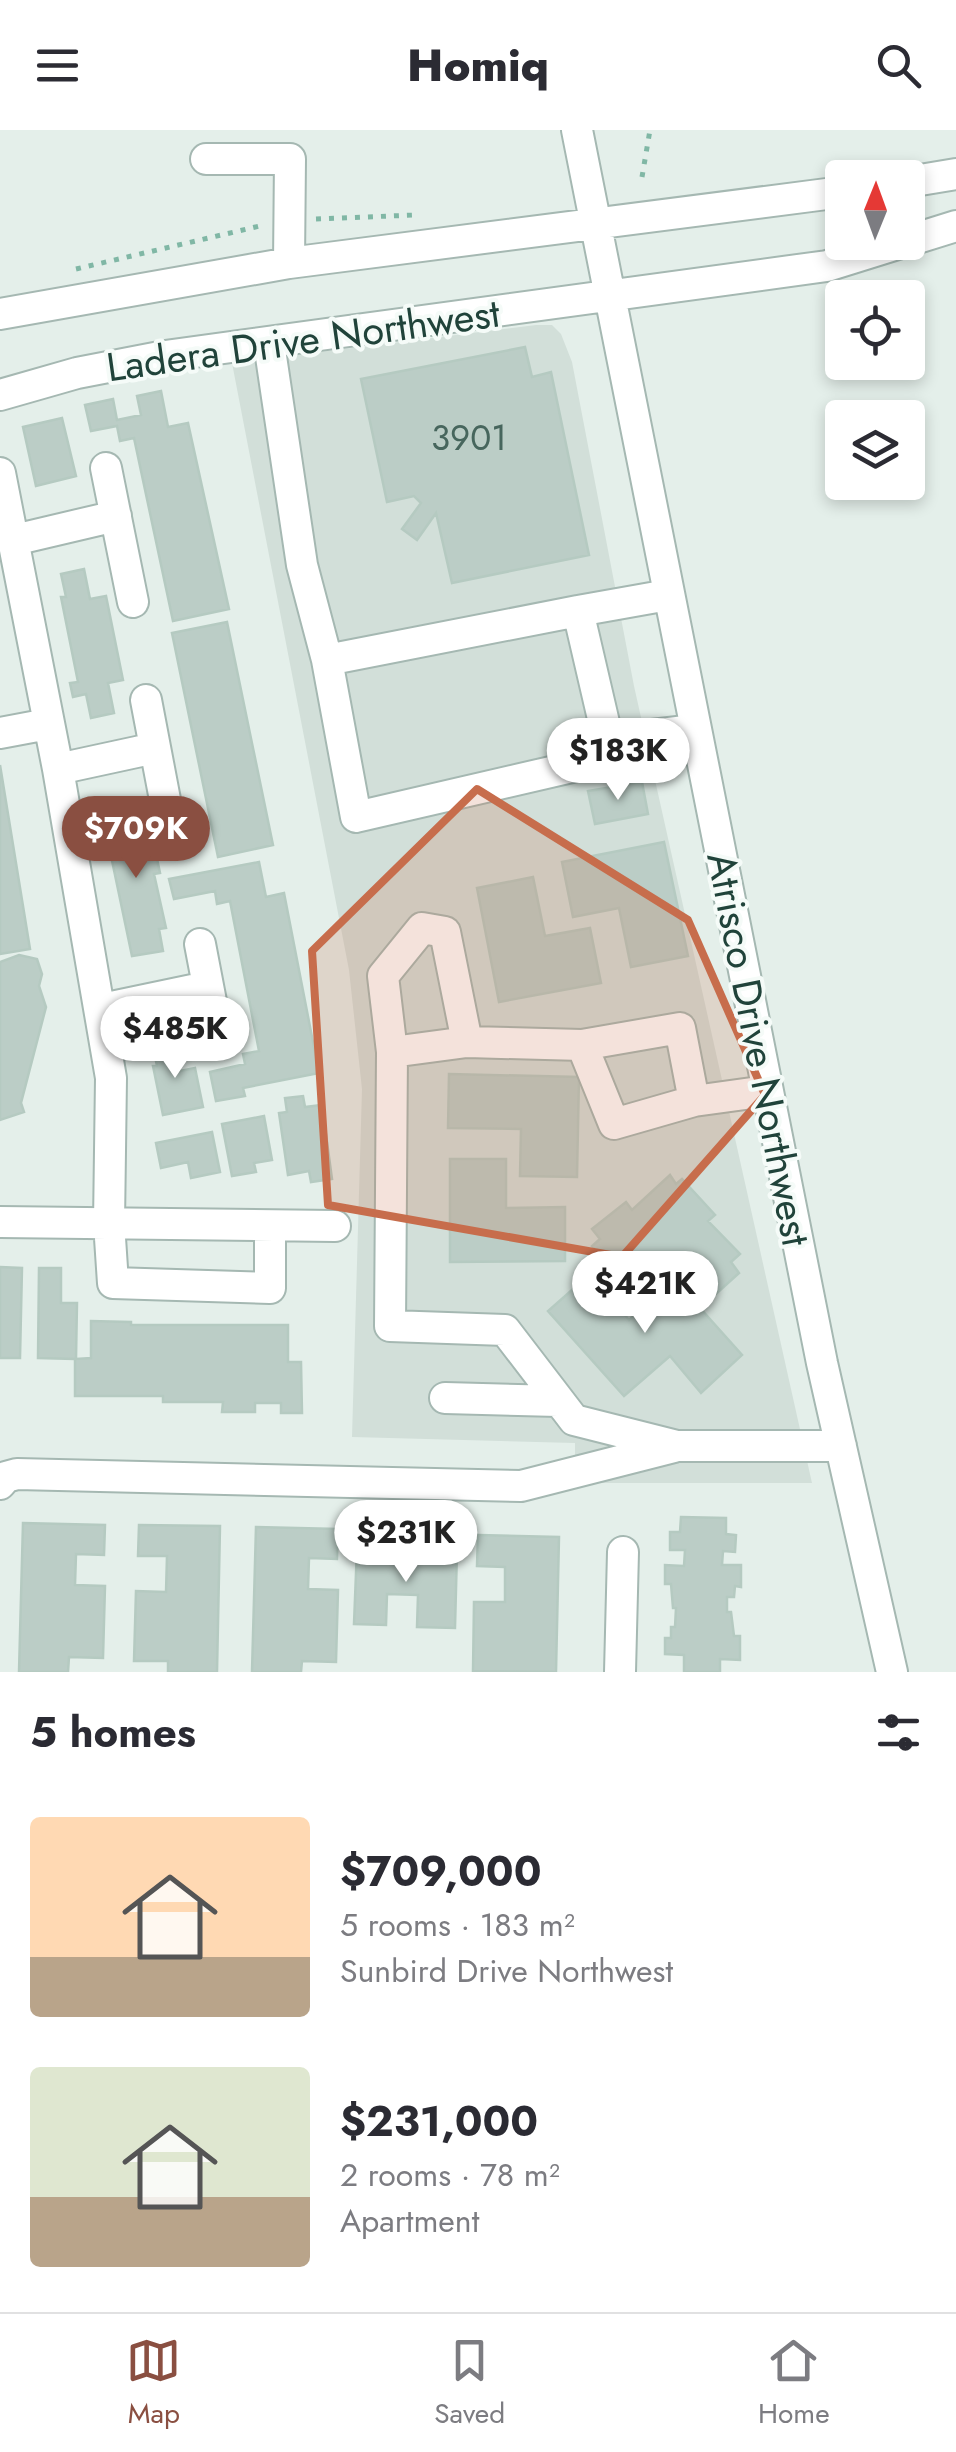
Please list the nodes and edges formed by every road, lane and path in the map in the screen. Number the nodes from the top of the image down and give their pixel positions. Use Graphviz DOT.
graph roads {
  1 [pos="577,130"];
  2 [pos="650,130"];
  3 [pos="206,159"];
  4 [pos="956,174"];
  5 [pos="642,176"];
  6 [pos="925,179"];
  7 [pos="825,194"];
  8 [pos="269,224"];
  9 [pos="596,224"];
  10 [pos="956,226"];
  11 [pos="925,236"];
  12 [pos="852,260"];
  13 [pos="289,263"];
  14 [pos="76,269"];
  15 [pos="608,296"];
  16 [pos="0,314"];
  17 [pos="269,343"];
  18 [pos="0,395"];
  19 [pos="106,468"];
  20 [pos="0,473"];
  21 [pos="116,516"];
  22 [pos="14,540"];
  23 [pos="668,595"];
  24 [pos="134,602"];
  25 [pos="578,611"];
  26 [pos="327,660"];
  27 [pos="146,700"];
  28 [pos="48,724"];
  29 [pos="694,730"];
  30 [pos="0,733"];
  31 [pos="155,748"];
  32 [pos="611,753"];
  33 [pos="58,768"];
  34 [pos="166,805"];
  35 [pos="200,944"];
  36 [pos="207,987"];
  37 [pos="102,1009"];
  38 [pos="218,1038"];
  39 [pos="467,1042"];
  40 [pos="582,1045"];
  41 [pos="392,1052"];
  42 [pos="767,1091"];
  43 [pos="694,1100"];
  44 [pos="0,1222"];
  45 [pos="109,1223"];
  46 [pos="270,1226"];
  47 [pos="335,1226"];
  48 [pos="446,1398"];
  49 [pos="558,1401"];
  50 [pos="677,1446"];
  51 [pos="841,1446"];
  52 [pos="0,1484"];
  53 [pos="624,1552"];
  54 [pos="620,1672"];
  55 [pos="892,1672"];
  1 -- 9 [label="street, Atrisco Drive Northwest"];
  2 -- 5 [label="path"];
  3 -- 13 [label="street"];
  4 -- 6 [label="street"];
  7 -- 9 [label="street, Ladera Drive Northwest"];
  8 -- 14 [label="path"];
  9 -- 13 [label="street, Ladera Drive Northwest"];
  9 -- 15 [label="street, Atrisco Drive Northwest"];
  10 -- 11 [label="street, Ladera Drive Northwest"];
  12 -- 15 [label="street, Ladera Drive Northwest"];
  13 -- 16 [label="street, Ladera Drive Northwest"];
  15 -- 17 [label="street, Ladera Drive Northwest"];
  15 -- 23 [label="street, Atrisco Drive Northwest"];
  17 -- 18 [label="street, Ladera Drive Northwest"];
  17 -- 26 [label="street"];
  19 -- 21 [label="street"];
  20 -- 22 [label="street"];
  21 -- 22 [label="street"];
  21 -- 24 [label="street"];
  22 -- 28 [label="street"];
  23 -- 25 [label="street"];
  23 -- 29 [label="street, Atrisco Drive Northwest"];
  25 -- 26 [label="street"];
  25 -- 32 [label="street"];
  26 -- 32 [label="street"];
  27 -- 31 [label="street"];
  28 -- 30 [label="street"];
  28 -- 33 [label="street"];
  29 -- 32 [label="street"];
  29 -- 42 [label="street, Atrisco Drive Northwest"];
  31 -- 33 [label="street"];
  31 -- 34 [label="street"];
  33 -- 37 [label="street"];
  35 -- 36 [label="street"];
  36 -- 37 [label="street"];
  36 -- 38 [label="street"];
  37 -- 45 [label="street"];
  39 -- 40 [label="street"];
  39 -- 41 [label="street"];
  39 -- 41 [label="street"];
  40 -- 43 [label="street"];
  40 -- 43 [label="street"];
  41 -- 49 [label="street"];
  42 -- 43 [label="street"];
  42 -- 51 [label="street, Atrisco Drive Northwest"];
  44 -- 45 [label="street"];
  45 -- 46 [label="street"];
  45 -- 46 [label="street"];
  46 -- 47 [label="street"];
  48 -- 49 [label="street"];
  49 -- 50 [label="street"];
  50 -- 51 [label="street"];
  50 -- 52 [label="street"];
  51 -- 55 [label="street, Atrisco Drive Northwest"];
  53 -- 54 [label="street"];
}
